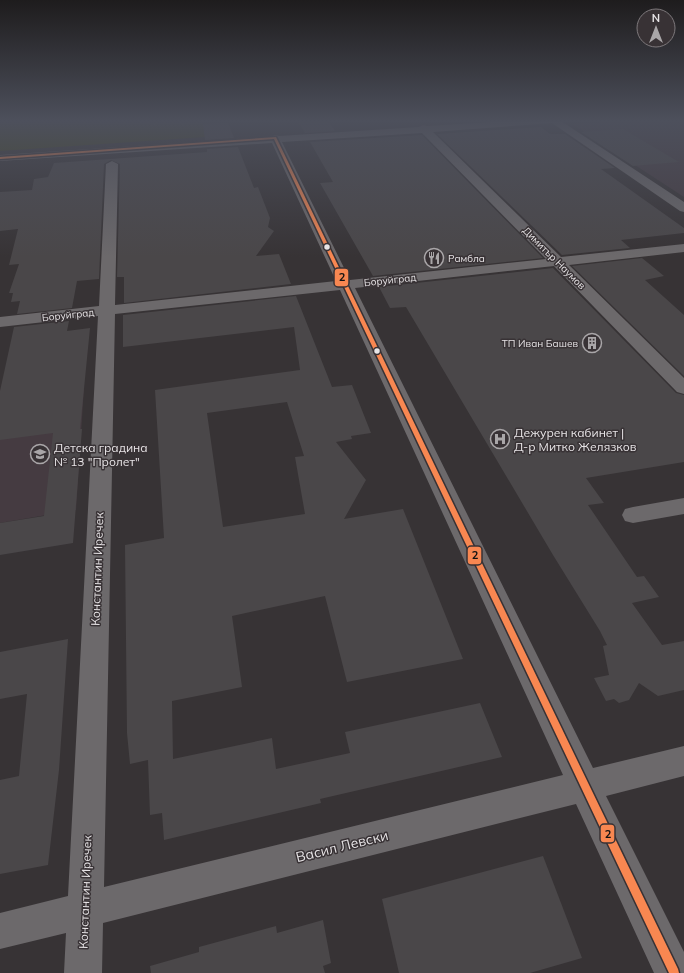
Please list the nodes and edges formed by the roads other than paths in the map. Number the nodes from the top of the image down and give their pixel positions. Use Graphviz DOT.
graph roads {
  1 [pos="112,166"];
  2 [pos="289,166"];
  3 [pos="461,166"];
  4 [pos="622,166"];
  5 [pos="684,208"];
  6 [pos="684,248"];
  7 [pos="557,262"];
  8 [pos="345,285"];
  9 [pos="106,311"];
  10 [pos="0,322"];
  11 [pos="684,388"];
  12 [pos="684,506"];
  13 [pos="633,515"];
  14 [pos="684,761"];
  15 [pos="585,786"];
  16 [pos="85,910"];
  17 [pos="0,931"];
  18 [pos="83,973"];
  19 [pos="674,973"];
  1 -- 9 [label="street, Константин Иречек"];
  2 -- 8 [label="street"];
  3 -- 7 [label="street, Димитър Наумов"];
  4 -- 5 [label="street"];
  6 -- 7 [label="street, Боруйград"];
  7 -- 8 [label="street, Боруйград"];
  7 -- 11 [label="street, Димитър Наумов"];
  8 -- 9 [label="street, Боруйград"];
  8 -- 15 [label="street"];
  9 -- 10 [label="street, Боруйград"];
  9 -- 16 [label="street, Константин Иречек"];
  12 -- 13 [label="street"];
  14 -- 15 [label="street, Васил Левски"];
  15 -- 16 [label="street, Васил Левски"];
  15 -- 19 [label="street"];
  16 -- 17 [label="street, Васил Левски"];
  16 -- 18 [label="street, Константин Иречек"];
}
